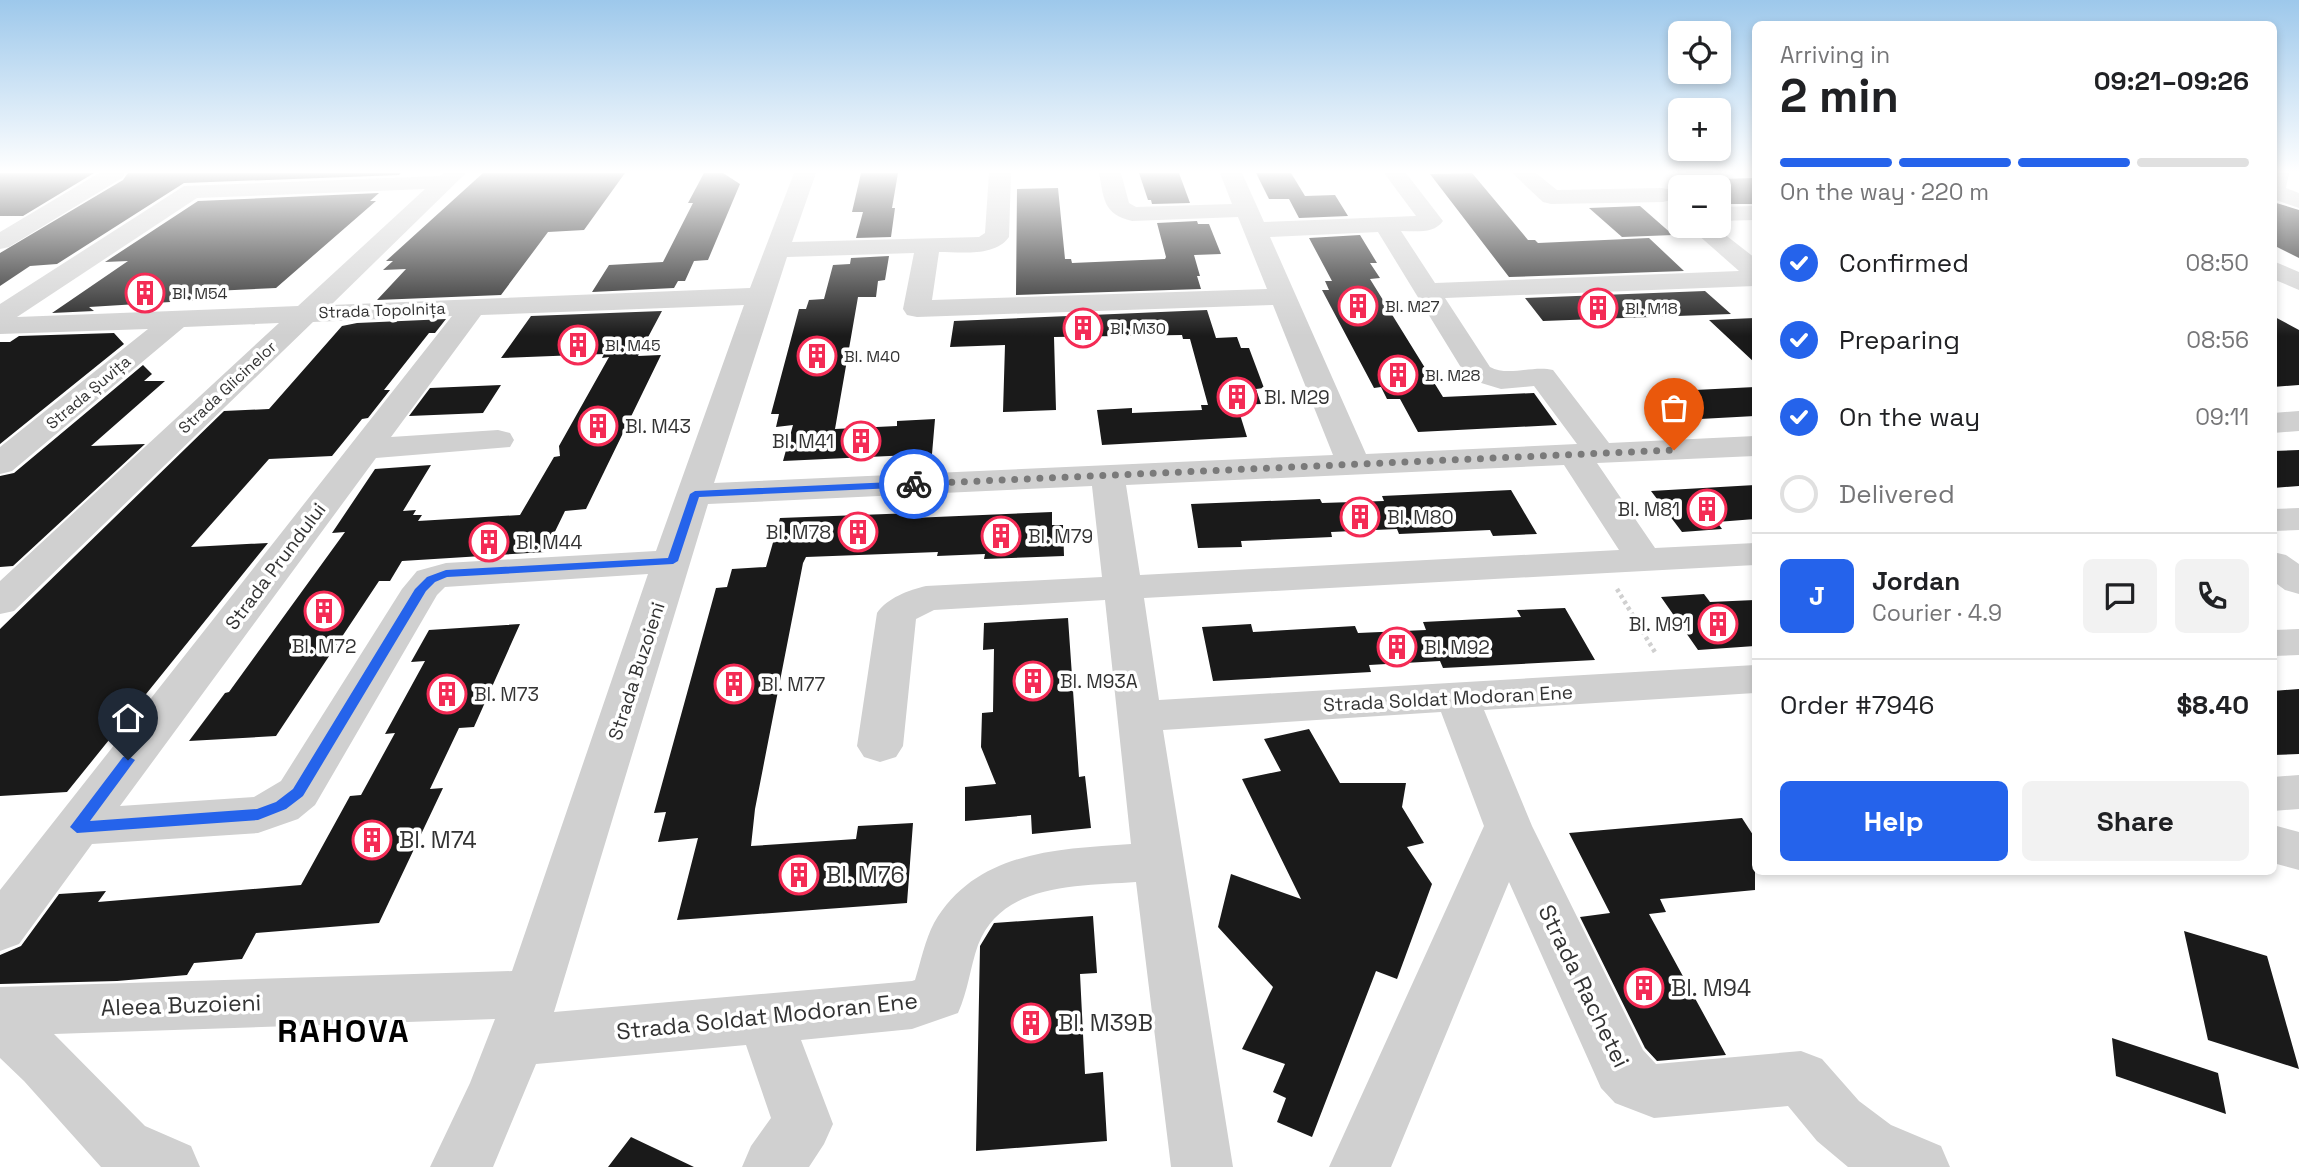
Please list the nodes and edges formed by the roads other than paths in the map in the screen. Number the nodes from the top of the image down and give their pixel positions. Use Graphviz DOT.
graph roads {
  1 [pos="24,227"];
  2 [pos="135,227"];
  3 [pos="396,227"];
  4 [pos="787,227"];
  5 [pos="997,227"];
  6 [pos="1254,227"];
  7 [pos="1387,227"];
  8 [pos="1715,238"];
  9 [pos="0,242"];
  10 [pos="929,245"];
  11 [pos="779,250"];
  12 [pos="1752,269"];
  13 [pos="2277,271"];
  14 [pos="1752,278"];
  15 [pos="2299,282"];
  16 [pos="1426,291"];
  17 [pos="763,296"];
  18 [pos="1283,297"];
  19 [pos="474,306"];
  20 [pos="305,313"];
  21 [pos="0,316"];
  22 [pos="177,319"];
  23 [pos="0,326"];
  24 [pos="498,440"];
  25 [pos="1752,446"];
  26 [pos="363,449"];
  27 [pos="1587,454"];
  28 [pos="1353,463"];
  29 [pos="0,464"];
  30 [pos="1108,475"];
  31 [pos="695,494"];
  32 [pos="2299,519"];
  33 [pos="2277,520"];
  34 [pos="1752,554"];
  35 [pos="673,561"];
  36 [pos="1645,561"];
  37 [pos="2277,565"];
  38 [pos="2299,582"];
  39 [pos="1124,586"];
  40 [pos="0,602"];
  41 [pos="2299,642"];
  42 [pos="2277,643"];
  43 [pos="1752,679"];
  44 [pos="1457,698"];
  45 [pos="1140,716"];
  46 [pos="880,746"];
  47 [pos="2299,792"];
  48 [pos="2277,794"];
  49 [pos="1508,826"];
  50 [pos="77,827"];
  51 [pos="2277,845"];
  52 [pos="2299,851"];
  53 [pos="1158,861"];
  54 [pos="0,929"];
  55 [pos="0,1012"];
  56 [pos="522,1017"];
  57 [pos="765,1018"];
  58 [pos="0,1021"];
  59 [pos="169,1167"];
  60 [pos="461,1167"];
  61 [pos="773,1167"];
  62 [pos="1202,1167"];
  63 [pos="1360,1167"];
  64 [pos="1919,1167"];
  1 -- 9 [label="street"];
  2 -- 21 [label="street"];
  3 -- 20 [label="street, Strada Glicinelor"];
  4 -- 11 [label="street, Strada Buzoieni"];
  5 -- 10 [label="street"];
  6 -- 18 [label="street"];
  7 -- 16 [label="street"];
  8 -- 12 [label="street"];
  10 -- 11 [label="street"];
  10 -- 18 [label="street"];
  11 -- 17 [label="street, Strada Buzoieni"];
  13 -- 15 [label="street"];
  14 -- 16 [label="street"];
  16 -- 27 [label="street"];
  17 -- 19 [label="street, Strada Topolnița"];
  17 -- 31 [label="street, Strada Buzoieni"];
  18 -- 28 [label="street"];
  19 -- 20 [label="street, Strada Topolnița"];
  19 -- 26 [label="street, Strada Prundului"];
  20 -- 22 [label="street, Strada Topolnița"];
  20 -- 40 [label="street, Strada Glicinelor"];
  22 -- 23 [label="street, Strada Topolnița"];
  22 -- 29 [label="street, Strada Șuvița"];
  24 -- 26 [label="street"];
  25 -- 27 [label="street"];
  26 -- 50 [label="street, Strada Prundului"];
  27 -- 28 [label="street"];
  27 -- 36 [label="street"];
  28 -- 30 [label="street"];
  30 -- 31 [label="street"];
  30 -- 39 [label="street"];
  31 -- 35 [label="street, Strada Buzoieni"];
  32 -- 33 [label="street"];
  34 -- 36 [label="street"];
  35 -- 50 [label="street"];
  35 -- 56 [label="street, Strada Buzoieni"];
  36 -- 39 [label="street"];
  37 -- 38 [label="street"];
  39 -- 45 [label="street"];
  39 -- 46 [label="street"];
  41 -- 42 [label="street"];
  43 -- 44 [label="street, Strada Soldat Modoran Ene"];
  44 -- 45 [label="street, Strada Soldat Modoran Ene"];
  44 -- 49 [label="street, Strada Rachetei"];
  45 -- 53 [label="street"];
  47 -- 48 [label="street"];
  49 -- 63 [label="street"];
  49 -- 64 [label="street, Strada Rachetei"];
  50 -- 54 [label="street, Strada Prundului"];
  51 -- 52 [label="street"];
  53 -- 57 [label="street, Strada Soldat Modoran Ene"];
  53 -- 62 [label="street"];
  55 -- 56 [label="street, Aleea Buzoieni"];
  56 -- 57 [label="street, Strada Soldat Modoran Ene"];
  56 -- 60 [label="street, Strada Buzoieni"];
  57 -- 61 [label="street"];
  58 -- 59 [label="street"];
}
